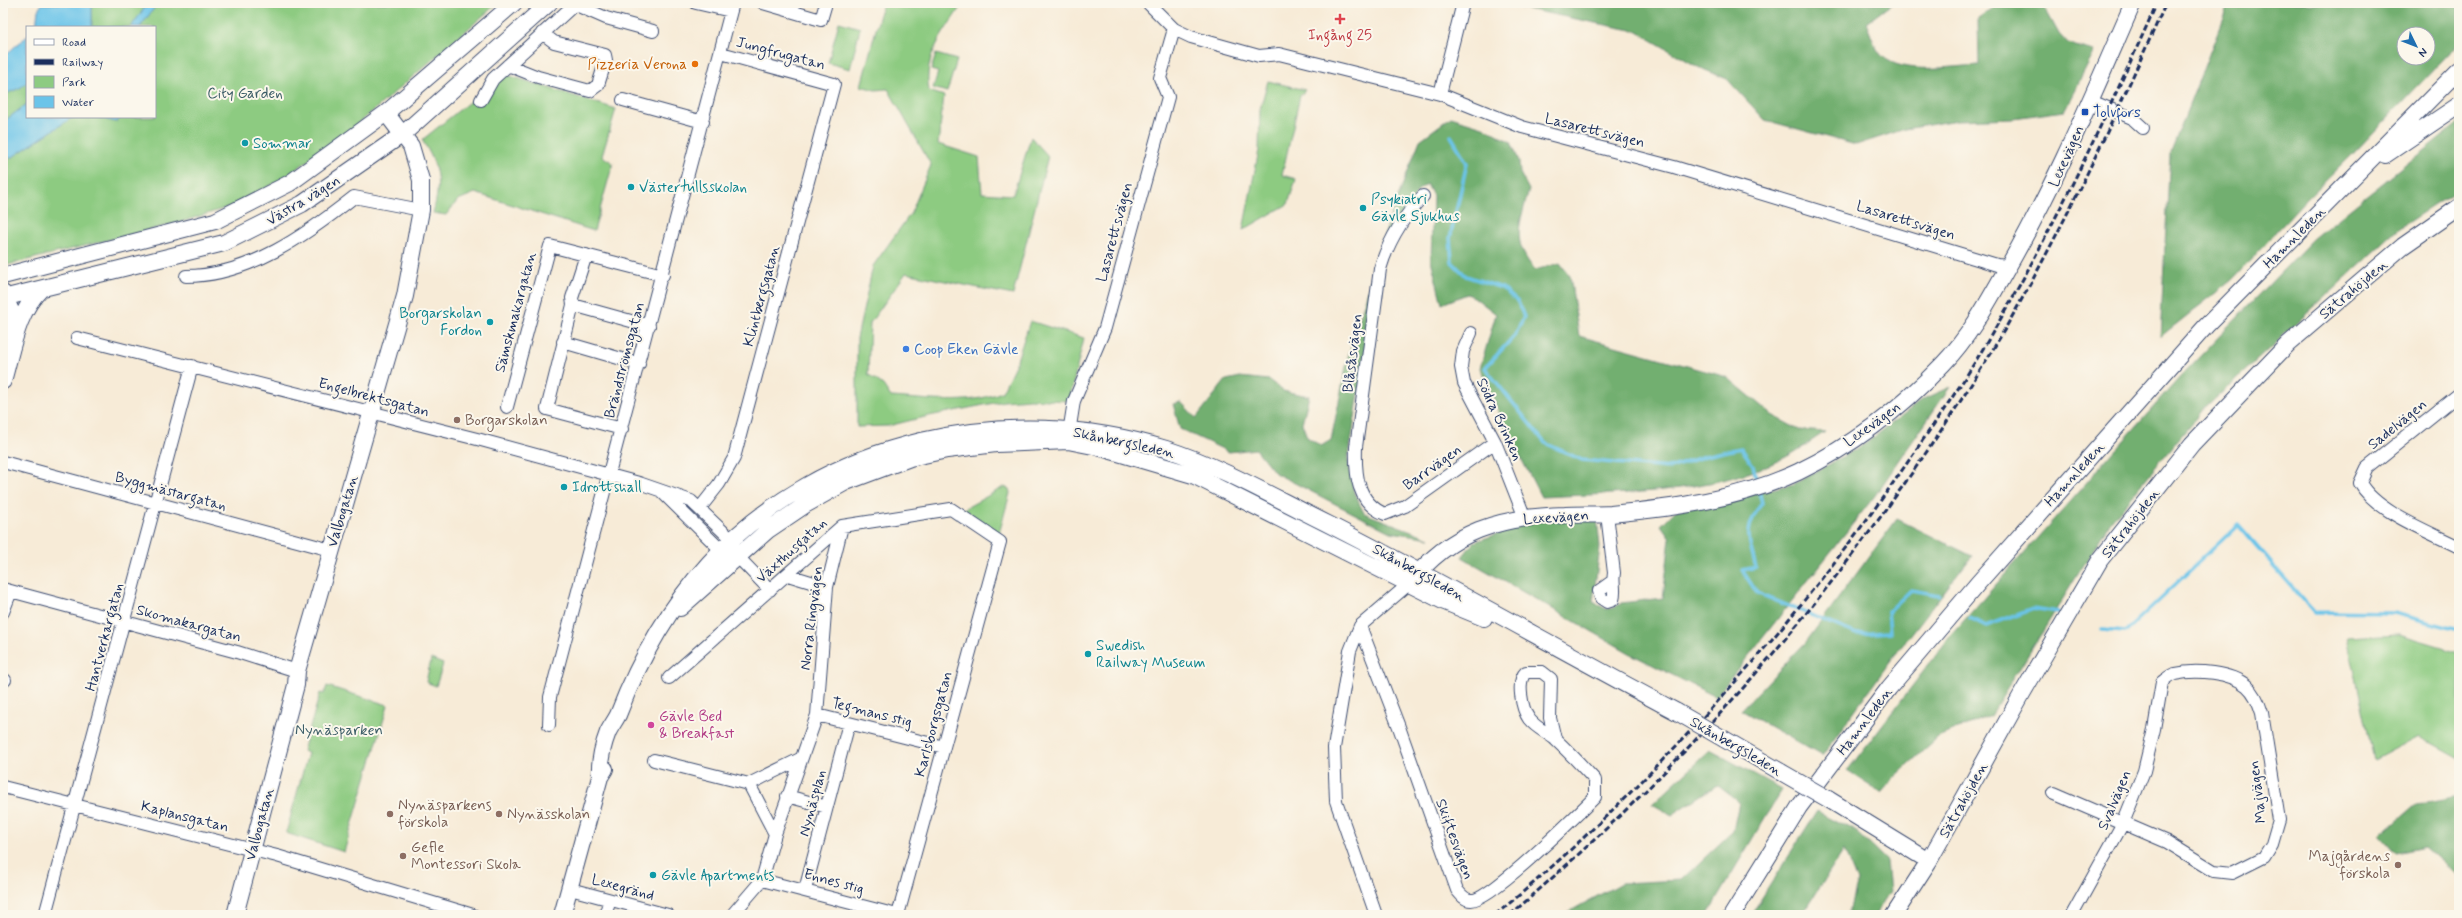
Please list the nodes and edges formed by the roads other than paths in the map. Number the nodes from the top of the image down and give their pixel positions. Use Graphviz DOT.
graph roads {
  1 [pos="514,3"];
  2 [pos="549,3"];
  3 [pos="696,3"];
  4 [pos="763,3"];
  5 [pos="826,3"];
  6 [pos="1148,3"];
  7 [pos="1463,3"];
  8 [pos="2133,3"];
  9 [pos="575,4"];
  10 [pos="732,7"];
  11 [pos="1174,29"];
  12 [pos="653,31"];
  13 [pos="542,33"];
  14 [pos="721,53"];
  15 [pos="508,65"];
  16 [pos="2459,70"];
  17 [pos="834,84"];
  18 [pos="1440,94"];
  19 [pos="482,100"];
  20 [pos="623,100"];
  21 [pos="2091,101"];
  22 [pos="2459,105"];
  23 [pos="386,113"];
  24 [pos="703,122"];
  25 [pos="2143,128"];
  26 [pos="403,134"];
  27 [pos="2354,176"];
  28 [pos="1423,196"];
  29 [pos="2459,207"];
  30 [pos="421,210"];
  31 [pos="586,255"];
  32 [pos="2009,266"];
  33 [pos="663,275"];
  34 [pos="3,276"];
  35 [pos="186,276"];
  36 [pos="41,289"];
  37 [pos="3,298"];
  38 [pos="573,305"];
  39 [pos="649,326"];
  40 [pos="1471,333"];
  41 [pos="77,338"];
  42 [pos="563,342"];
  43 [pos="12,347"];
  44 [pos="639,364"];
  45 [pos="192,366"];
  46 [pos="3,381"];
  47 [pos="2459,394"];
  48 [pos="507,407"];
  49 [pos="371,413"];
  50 [pos="622,429"];
  51 [pos="1068,436"];
  52 [pos="1495,442"];
  53 [pos="3,462"];
  54 [pos="610,475"];
  55 [pos="662,492"];
  56 [pos="156,503"];
  57 [pos="700,508"];
  58 [pos="1385,514"];
  59 [pos="1607,514"];
  60 [pos="1525,518"];
  61 [pos="842,526"];
  62 [pos="1000,542"];
  63 [pos="726,545"];
  64 [pos="2459,547"];
  65 [pos="330,550"];
  66 [pos="736,556"];
  67 [pos="1420,570"];
  68 [pos="788,575"];
  69 [pos="1612,581"];
  70 [pos="1410,583"];
  71 [pos="827,587"];
  72 [pos="7,590"];
  73 [pos="770,590"];
  74 [pos="3,612"];
  75 [pos="671,615"];
  76 [pos="125,622"];
  77 [pos="1360,626"];
  78 [pos="1538,639"];
  79 [pos="297,672"];
  80 [pos="668,678"];
  81 [pos="2159,689"];
  82 [pos="816,715"];
  83 [pos="849,723"];
  84 [pos="549,725"];
  85 [pos="1555,740"];
  86 [pos="944,747"];
  87 [pos="800,759"];
  88 [pos="654,760"];
  89 [pos="749,784"];
  90 [pos="3,786"];
  91 [pos="2053,793"];
  92 [pos="787,796"];
  93 [pos="75,804"];
  94 [pos="827,807"];
  95 [pos="2123,823"];
  96 [pos="775,834"];
  97 [pos="252,850"];
  98 [pos="1929,861"];
  99 [pos="762,880"];
  100 [pos="570,889"];
  101 [pos="805,890"];
  102 [pos="610,900"];
  103 [pos="45,915"];
  104 [pos="235,915"];
  105 [pos="473,915"];
  106 [pos="562,915"];
  107 [pos="605,915"];
  108 [pos="668,915"];
  109 [pos="732,915"];
  110 [pos="897,915"];
  111 [pos="1376,915"];
  112 [pos="1732,915"];
  113 [pos="1894,915"];
  114 [pos="2072,915"];
  1 -- 23 [label="street, Västra vägen"];
  2 -- 26 [label="street, Västra vägen"];
  3 -- 10 [label="street"];
  4 -- 5 [label="street"];
  6 -- 11 [label="street, Lasarettsvägen"];
  7 -- 18 [label="street"];
  8 -- 21 [label="street, Lexevägen"];
  9 -- 12 [label="street"];
  9 -- 13 [label="street"];
  10 -- 14 [label="street, Brändströmsgatan"];
  11 -- 18 [label="street, Lasarettsvägen"];
  11 -- 51 [label="street, Lasarettsvägen"];
  13 -- 15 [label="street"];
  13 -- 15 [label="street"];
  14 -- 17 [label="street, Jungfrugatan"];
  14 -- 24 [label="street, Brändströmsgatan"];
  15 -- 19 [label="street"];
  16 -- 27 [label="street, Hamnleden"];
  17 -- 57 [label="street, Klintbergsgatan"];
  18 -- 32 [label="street, Lasarettsvägen"];
  20 -- 24 [label="street"];
  21 -- 25 [label="street"];
  21 -- 32 [label="street, Lexevägen"];
  22 -- 27 [label="street"];
  23 -- 26 [label="street, Valbogatan"];
  23 -- 34 [label="street, Västra vägen"];
  24 -- 33 [label="street, Brändströmsgatan"];
  26 -- 30 [label="street, Valbogatan"];
  26 -- 36 [label="street, Västra vägen"];
  27 -- 112 [label="street, Hamnleden"];
  28 -- 58 [label="street, Blåsåsvägen"];
  29 -- 98 [label="street, Sätrahöjden"];
  30 -- 35 [label="street"];
  30 -- 49 [label="street, Valbogatan"];
  31 -- 33 [label="street, Sämskmakargatan"];
  31 -- 38 [label="street"];
  31 -- 48 [label="street, Sämskmakargatan"];
  32 -- 59 [label="street, Lexevägen"];
  33 -- 39 [label="street, Brändströmsgatan"];
  36 -- 37 [label="street, Västra vägen"];
  36 -- 43 [label="street"];
  37 -- 43 [label="street"];
  38 -- 39 [label="street"];
  38 -- 42 [label="street"];
  39 -- 44 [label="street, Brändströmsgatan"];
  40 -- 52 [label="street, Södra Brinken"];
  41 -- 45 [label="street, Engelbrektsgatan"];
  42 -- 44 [label="street"];
  42 -- 50 [label="street"];
  43 -- 46 [label="street"];
  44 -- 50 [label="street, Brändströmsgatan"];
  45 -- 49 [label="street, Engelbrektsgatan"];
  45 -- 56 [label="street, Hantverkargatan"];
  47 -- 64 [label="street, Sadelvägen"];
  49 -- 54 [label="street, Engelbrektsgatan"];
  49 -- 65 [label="street, Valbogatan"];
  50 -- 54 [label="street, Brändströmsgatan"];
  51 -- 63 [label="street, Skånbergsleden"];
  51 -- 66 [label="street, Skånbergsleden"];
  51 -- 67 [label="street, Skånbergsleden"];
  51 -- 70 [label="street, Skånbergsleden"];
  52 -- 58 [label="street, Barrvägen"];
  52 -- 60 [label="street, Södra Brinken"];
  53 -- 56 [label="street, Byggmästargatan"];
  54 -- 55 [label="street, Engelbrektsgatan"];
  54 -- 84 [label="street, Brändströmsgatan"];
  55 -- 57 [label="street, Engelbrektsgatan"];
  55 -- 63 [label="street, Engelbrektsgatan"];
  56 -- 65 [label="street, Byggmästargatan"];
  56 -- 76 [label="street, Hantverkargatan"];
  57 -- 63 [label="street, Engelbrektsgatan"];
  59 -- 60 [label="street, Lexevägen"];
  59 -- 69 [label="street"];
  60 -- 67 [label="street, Lexevägen"];
  61 -- 62 [label="street, Växthusgatan"];
  61 -- 68 [label="street, Växthusgatan"];
  61 -- 71 [label="street, Norra Ringvägen"];
  62 -- 86 [label="street, Karlsborgsgatan"];
  63 -- 66 [label="street"];
  63 -- 75 [label="street, Skånbergsleden"];
  65 -- 79 [label="street, Valbogatan"];
  66 -- 73 [label="street"];
  66 -- 75 [label="street, Skånbergsleden"];
  67 -- 70 [label="street, Lexevägen"];
  67 -- 78 [label="street, Skånbergsleden"];
  68 -- 71 [label="street"];
  68 -- 73 [label="street, Växthusgatan"];
  70 -- 77 [label="street"];
  70 -- 78 [label="street, Skånbergsleden"];
  71 -- 82 [label="street, Norra Ringvägen"];
  72 -- 74 [label="street"];
  72 -- 76 [label="street, Skomakargatan"];
  73 -- 80 [label="street, Växthusgatan"];
  75 -- 100 [label="street, Skånbergsleden"];
  76 -- 79 [label="street, Skomakargatan"];
  76 -- 93 [label="street, Hantverkargatan"];
  77 -- 85 [label="street, Skiftesvägen"];
  77 -- 111 [label="street"];
  78 -- 98 [label="street, Skånbergsleden, bridge"];
  79 -- 97 [label="street, Valbogatan"];
  81 -- 95 [label="street, Svalvägen"];
  81 -- 95 [label="street, Majvägen"];
  82 -- 83 [label="street, Tegmans stig"];
  82 -- 87 [label="street, Nynäsplan"];
  83 -- 86 [label="street, Tegmans stig"];
  83 -- 94 [label="street, Nynäsplan"];
  85 -- 85 [label="street, Skiftesvägen"];
  86 -- 110 [label="street, Karlsborgsgatan"];
  87 -- 89 [label="street, Nynäsplan"];
  87 -- 92 [label="street, Nynäsplan"];
  88 -- 89 [label="street"];
  89 -- 96 [label="street, Nynäsplan"];
  90 -- 93 [label="street, Kaplansgatan"];
  91 -- 95 [label="street, Majvägen"];
  92 -- 94 [label="street"];
  92 -- 96 [label="street, Nynäsplan"];
  93 -- 97 [label="street, Kaplansgatan"];
  93 -- 103 [label="street, Hantverkargatan"];
  94 -- 101 [label="street, Nynäsplan"];
  95 -- 114 [label="street, Svalvägen"];
  96 -- 99 [label="street, Nynäsplan"];
  97 -- 104 [label="street, Valbogatan"];
  97 -- 105 [label="street, Kaplansgatan"];
  98 -- 113 [label="street, Sätrahöjden"];
  99 -- 101 [label="street, Ennes stig"];
  99 -- 109 [label="street"];
  100 -- 102 [label="street, Lexegränd"];
  100 -- 106 [label="street, Skånbergsleden"];
  101 -- 110 [label="street, Ennes stig"];
  102 -- 107 [label="street"];
  102 -- 108 [label="street, Lexegränd"];
}
